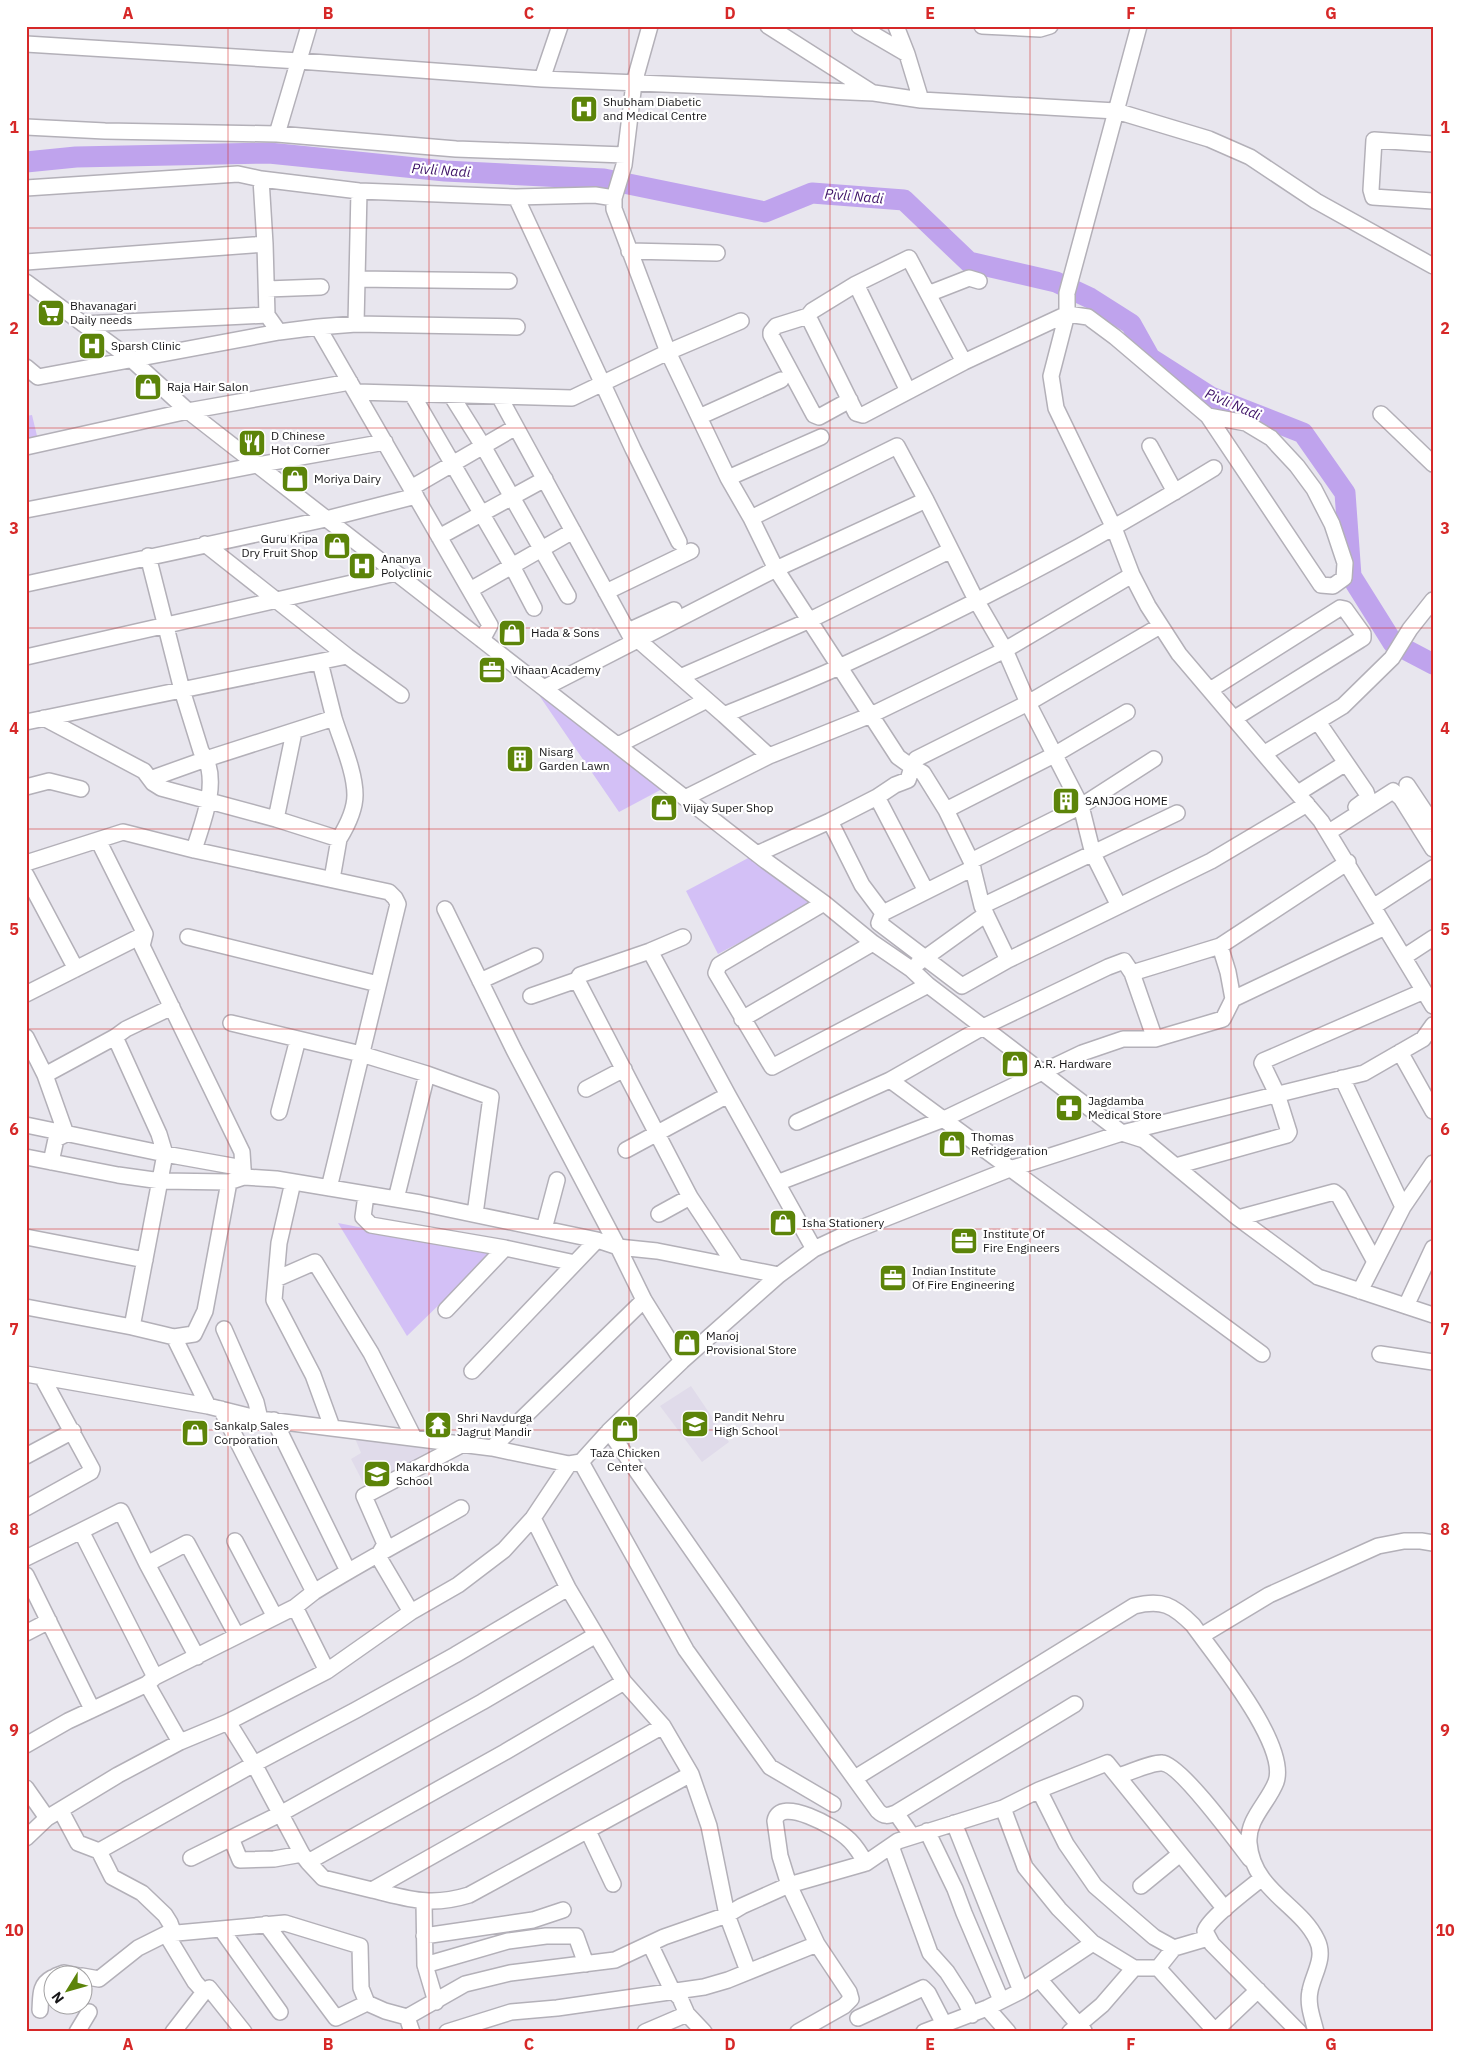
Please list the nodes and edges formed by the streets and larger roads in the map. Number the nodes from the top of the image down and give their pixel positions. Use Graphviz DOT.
graph roads {
  1 [pos="309,26"];
  2 [pos="560,26"];
  3 [pos="650,26"];
  4 [pos="768,26"];
  5 [pos="896,26"];
  6 [pos="982,26"];
  7 [pos="1050,26"];
  8 [pos="1139,26"];
  9 [pos="861,27"];
  10 [pos="997,27"];
  11 [pos="26,44"];
  12 [pos="907,54"];
  13 [pos="299,61"];
  14 [pos="542,79"];
  15 [pos="634,83"];
  16 [pos="874,93"];
  17 [pos="921,100"];
  18 [pos="1116,111"];
  19 [pos="26,127"];
  20 [pos="277,134"];
  21 [pos="1433,144"];
  22 [pos="625,160"];
  23 [pos="261,179"];
  24 [pos="26,188"];
  25 [pos="359,192"];
  26 [pos="617,192"];
  27 [pos="516,196"];
  28 [pos="1433,202"];
  29 [pos="265,244"];
  30 [pos="630,251"];
  31 [pos="717,253"];
  32 [pos="26,262"];
  33 [pos="1433,266"];
  34 [pos="357,279"];
  35 [pos="509,281"];
  36 [pos="979,281"];
  37 [pos="26,282"];
  38 [pos="856,284"];
  39 [pos="321,287"];
  40 [pos="266,288"];
  41 [pos="928,294"];
  42 [pos="1067,314"];
  43 [pos="267,315"];
  44 [pos="808,316"];
  45 [pos="741,321"];
  46 [pos="83,324"];
  47 [pos="356,324"];
  48 [pos="318,327"];
  49 [pos="517,327"];
  50 [pos="279,332"];
  51 [pos="668,352"];
  52 [pos="131,359"];
  53 [pos="964,362"];
  54 [pos="26,367"];
  55 [pos="32,378"];
  56 [pos="781,380"];
  57 [pos="603,382"];
  58 [pos="353,387"];
  59 [pos="908,392"];
  60 [pos="412,394"];
  61 [pos="451,395"];
  62 [pos="499,396"];
  63 [pos="850,400"];
  64 [pos="188,411"];
  65 [pos="1380,414"];
  66 [pos="1208,416"];
  67 [pos="699,417"];
  68 [pos="516,427"];
  69 [pos="821,437"];
  70 [pos="385,442"];
  71 [pos="26,446"];
  72 [pos="483,446"];
  73 [pos="1150,446"];
  74 [pos="453,463"];
  75 [pos="1433,464"];
  76 [pos="257,465"];
  77 [pos="1214,468"];
  78 [pos="728,478"];
  79 [pos="545,480"];
  80 [pos="414,492"];
  81 [pos="1175,492"];
  82 [pos="511,498"];
  83 [pos="926,500"];
  84 [pos="26,510"];
  85 [pos="482,514"];
  86 [pos="751,518"];
  87 [pos="326,519"];
  88 [pos="1114,528"];
  89 [pos="573,531"];
  90 [pos="439,536"];
  91 [pos="205,544"];
  92 [pos="541,549"];
  93 [pos="952,550"];
  94 [pos="148,556"];
  95 [pos="512,566"];
  96 [pos="776,570"];
  97 [pos="396,573"];
  98 [pos="1132,575"];
  99 [pos="26,584"];
  100 [pos="470,590"];
  101 [pos="713,591"];
  102 [pos="606,592"];
  103 [pos="568,596"];
  104 [pos="976,600"];
  105 [pos="1433,600"];
  106 [pos="276,601"];
  107 [pos="534,608"];
  108 [pos="808,621"];
  109 [pos="165,626"];
  110 [pos="1160,626"];
  111 [pos="633,637"];
  112 [pos="482,640"];
  113 [pos="1005,650"];
  114 [pos="346,656"];
  115 [pos="26,657"];
  116 [pos="320,662"];
  117 [pos="839,667"];
  118 [pos="680,677"];
  119 [pos="544,688"];
  120 [pos="182,690"];
  121 [pos="1210,690"];
  122 [pos="401,695"];
  123 [pos="707,700"];
  124 [pos="1028,703"];
  125 [pos="1127,712"];
  126 [pos="724,715"];
  127 [pos="870,715"];
  128 [pos="44,718"];
  129 [pos="334,718"];
  130 [pos="1235,718"];
  131 [pos="26,722"];
  132 [pos="1318,722"];
  133 [pos="294,732"];
  134 [pos="618,745"];
  135 [pos="1265,753"];
  136 [pos="1054,755"];
  137 [pos="769,756"];
  138 [pos="206,759"];
  139 [pos="1154,759"];
  140 [pos="1346,763"];
  141 [pos="912,767"];
  142 [pos="150,778"];
  143 [pos="1407,786"];
  144 [pos="26,787"];
  145 [pos="81,789"];
  146 [pos="877,797"];
  147 [pos="686,798"];
  148 [pos="1303,798"];
  149 [pos="207,802"];
  150 [pos="1428,804"];
  151 [pos="1081,806"];
  152 [pos="946,810"];
  153 [pos="1177,813"];
  154 [pos="276,819"];
  155 [pos="830,821"];
  156 [pos="1433,824"];
  157 [pos="1327,830"];
  158 [pos="108,836"];
  159 [pos="339,839"];
  160 [pos="1433,849"];
  161 [pos="194,850"];
  162 [pos="757,854"];
  163 [pos="1093,854"];
  164 [pos="1348,862"];
  165 [pos="26,863"];
  166 [pos="972,864"];
  167 [pos="1433,868"];
  168 [pos="26,875"];
  169 [pos="1433,879"];
  170 [pos="332,880"];
  171 [pos="926,890"];
  172 [pos="824,903"];
  173 [pos="1119,906"];
  174 [pos="445,909"];
  175 [pos="984,910"];
  176 [pos="1379,916"];
  177 [pos="881,918"];
  178 [pos="145,934"];
  179 [pos="188,936"];
  180 [pos="683,936"];
  181 [pos="1433,938"];
  182 [pos="870,940"];
  183 [pos="1220,946"];
  184 [pos="650,951"];
  185 [pos="535,956"];
  186 [pos="1404,957"];
  187 [pos="924,958"];
  188 [pos="1008,960"];
  189 [pos="76,969"];
  190 [pos="911,969"];
  191 [pos="1132,973"];
  192 [pos="577,980"];
  193 [pos="480,981"];
  194 [pos="378,984"];
  195 [pos="928,984"];
  196 [pos="1424,991"];
  197 [pos="26,994"];
  198 [pos="531,996"];
  199 [pos="1233,999"];
  200 [pos="1433,1006"];
  201 [pos="172,1007"];
  202 [pos="742,1019"];
  203 [pos="231,1023"];
  204 [pos="984,1026"];
  205 [pos="1433,1026"];
  206 [pos="26,1037"];
  207 [pos="115,1037"];
  208 [pos="298,1039"];
  209 [pos="1155,1039"];
  210 [pos="1400,1052"];
  211 [pos="361,1054"];
  212 [pos="624,1069"];
  213 [pos="1042,1071"];
  214 [pos="427,1074"];
  215 [pos="45,1075"];
  216 [pos="1342,1078"];
  217 [pos="890,1080"];
  218 [pos="586,1089"];
  219 [pos="1278,1094"];
  220 [pos="728,1095"];
  221 [pos="1433,1111"];
  222 [pos="279,1112"];
  223 [pos="944,1119"];
  224 [pos="797,1122"];
  225 [pos="26,1125"];
  226 [pos="1122,1133"];
  227 [pos="66,1134"];
  228 [pos="656,1134"];
  229 [pos="626,1150"];
  230 [pos="165,1154"];
  231 [pos="26,1157"];
  232 [pos="51,1162"];
  233 [pos="1433,1162"];
  234 [pos="1176,1166"];
  235 [pos="1010,1169"];
  236 [pos="244,1172"];
  237 [pos="161,1180"];
  238 [pos="557,1180"];
  239 [pos="229,1182"];
  240 [pos="293,1182"];
  241 [pos="777,1183"];
  242 [pos="329,1188"];
  243 [pos="366,1194"];
  244 [pos="690,1197"];
  245 [pos="396,1199"];
  246 [pos="1403,1206"];
  247 [pos="474,1214"];
  248 [pos="659,1214"];
  249 [pos="1238,1218"];
  250 [pos="544,1229"];
  251 [pos="26,1237"];
  252 [pos="597,1240"];
  253 [pos="618,1246"];
  254 [pos="505,1248"];
  255 [pos="1433,1248"];
  256 [pos="814,1249"];
  257 [pos="146,1260"];
  258 [pos="1374,1262"];
  259 [pos="575,1263"];
  260 [pos="734,1265"];
  261 [pos="779,1275"];
  262 [pos="276,1279"];
  263 [pos="1360,1291"];
  264 [pos="644,1300"];
  265 [pos="1406,1306"];
  266 [pos="26,1307"];
  267 [pos="446,1310"];
  268 [pos="1433,1315"];
  269 [pos="132,1327"];
  270 [pos="224,1329"];
  271 [pos="174,1337"];
  272 [pos="1262,1354"];
  273 [pos="1380,1354"];
  274 [pos="682,1361"];
  275 [pos="1433,1362"];
  276 [pos="472,1371"];
  277 [pos="26,1374"];
  278 [pos="42,1377"];
  279 [pos="214,1407"];
  280 [pos="267,1419"];
  281 [pos="332,1427"];
  282 [pos="73,1431"];
  283 [pos="609,1431"];
  284 [pos="414,1438"];
  285 [pos="461,1445"];
  286 [pos="492,1448"];
  287 [pos="26,1456"];
  288 [pos="575,1463"];
  289 [pos="26,1508"];
  290 [pos="461,1508"];
  291 [pos="533,1518"];
  292 [pos="81,1530"];
  293 [pos="235,1541"];
  294 [pos="1433,1542"];
  295 [pos="378,1556"];
  296 [pos="26,1558"];
  297 [pos="147,1564"];
  298 [pos="348,1570"];
  299 [pos="26,1575"];
  300 [pos="568,1588"];
  301 [pos="314,1592"];
  302 [pos="295,1607"];
  303 [pos="411,1612"];
  304 [pos="275,1617"];
  305 [pos="49,1621"];
  306 [pos="26,1633"];
  307 [pos="237,1636"];
  308 [pos="596,1636"];
  309 [pos="1201,1636"];
  310 [pos="197,1658"];
  311 [pos="327,1671"];
  312 [pos="151,1681"];
  313 [pos="624,1682"];
  314 [pos="1075,1704"];
  315 [pos="92,1709"];
  316 [pos="228,1722"];
  317 [pos="663,1726"];
  318 [pos="180,1742"];
  319 [pos="26,1745"];
  320 [pos="254,1764"];
  321 [pos="691,1774"];
  322 [pos="1118,1776"];
  323 [pos="855,1778"];
  324 [pos="26,1788"];
  325 [pos="1039,1790"];
  326 [pos="833,1804"];
  327 [pos="1002,1808"];
  328 [pos="896,1813"];
  329 [pos="280,1814"];
  330 [pos="54,1815"];
  331 [pos="954,1824"];
  332 [pos="588,1831"];
  333 [pos="927,1831"];
  334 [pos="912,1836"];
  335 [pos="26,1838"];
  336 [pos="231,1838"];
  337 [pos="891,1846"];
  338 [pos="98,1851"];
  339 [pos="1180,1854"];
  340 [pos="191,1858"];
  341 [pos="305,1858"];
  342 [pos="1253,1862"];
  343 [pos="866,1863"];
  344 [pos="1262,1878"];
  345 [pos="613,1884"];
  346 [pos="789,1885"];
  347 [pos="1141,1886"];
  348 [pos="372,1890"];
  349 [pos="424,1902"];
  350 [pos="1225,1909"];
  351 [pos="563,1910"];
  352 [pos="727,1915"];
  353 [pos="266,1924"];
  354 [pos="221,1930"];
  355 [pos="170,1934"];
  356 [pos="424,1936"];
  357 [pos="1208,1938"];
  358 [pos="1093,1943"];
  359 [pos="650,1944"];
  360 [pos="816,1944"];
  361 [pos="1174,1948"];
  362 [pos="586,1964"];
  363 [pos="425,1965"];
  364 [pos="1134,1968"];
  365 [pos="1158,1968"];
  366 [pos="748,1971"];
  367 [pos="92,1978"];
  368 [pos="1039,1979"];
  369 [pos="42,1987"];
  370 [pos="672,1990"];
  371 [pos="1258,1990"];
  372 [pos="1021,1991"];
  373 [pos="204,1992"];
  374 [pos="1001,2000"];
  375 [pos="436,2002"];
  376 [pos="367,2003"];
  377 [pos="987,2008"];
  378 [pos="40,2010"];
  379 [pos="280,2012"];
  380 [pos="687,2014"];
  381 [pos="972,2015"];
  382 [pos="87,2016"];
  383 [pos="858,2018"];
  384 [pos="944,2024"];
  385 [pos="409,2025"];
  386 [pos="1078,2029"];
  387 [pos="1216,2031"];
  388 [pos="77,2032"];
  389 [pos="173,2032"];
  390 [pos="244,2032"];
  391 [pos="447,2032"];
  392 [pos="645,2032"];
  393 [pos="704,2032"];
  394 [pos="798,2032"];
  395 [pos="924,2032"];
  396 [pos="1008,2032"];
  397 [pos="1299,2032"];
  398 [pos="1316,2032"];
  1 -- 13 [label="street"];
  2 -- 14 [label="street"];
  3 -- 15 [label="street"];
  4 -- 16 [label="street"];
  5 -- 12 [label="street"];
  6 -- 10 [label="street"];
  7 -- 10 [label="street"];
  8 -- 18 [label="street"];
  9 -- 12 [label="street"];
  11 -- 13 [label="street"];
  12 -- 17 [label="street"];
  13 -- 14 [label="street"];
  13 -- 20 [label="street"];
  14 -- 15 [label="street"];
  15 -- 16 [label="street"];
  15 -- 22 [label="street"];
  16 -- 17 [label="street"];
  17 -- 18 [label="street"];
  18 -- 33 [label="street"];
  18 -- 42 [label="street"];
  19 -- 20 [label="street"];
  20 -- 22 [label="street"];
  21 -- 28 [label="street"];
  22 -- 26 [label="street"];
  23 -- 24 [label="street"];
  23 -- 25 [label="street"];
  23 -- 29 [label="street"];
  25 -- 27 [label="street"];
  25 -- 34 [label="street"];
  26 -- 27 [label="street"];
  26 -- 30 [label="street"];
  27 -- 57 [label="street"];
  29 -- 32 [label="street"];
  29 -- 40 [label="street"];
  30 -- 31 [label="street"];
  30 -- 51 [label="street"];
  34 -- 35 [label="street"];
  34 -- 47 [label="street"];
  36 -- 41 [label="street"];
  37 -- 46 [label="street"];
  38 -- 41 [label="street"];
  38 -- 44 [label="street"];
  38 -- 59 [label="street"];
  39 -- 40 [label="street"];
  40 -- 43 [label="street"];
  41 -- 53 [label="street"];
  42 -- 53 [label="street"];
  42 -- 66 [label="street"];
  42 -- 88 [label="street"];
  43 -- 46 [label="street"];
  43 -- 50 [label="street"];
  44 -- 63 [label="street"];
  44 -- 63 [label="street"];
  45 -- 51 [label="street"];
  46 -- 52 [label="street"];
  47 -- 48 [label="street"];
  47 -- 49 [label="street"];
  48 -- 50 [label="street"];
  48 -- 58 [label="street"];
  50 -- 52 [label="street"];
  51 -- 57 [label="street"];
  51 -- 67 [label="street"];
  52 -- 55 [label="street"];
  52 -- 64 [label="street"];
  53 -- 59 [label="street"];
  54 -- 55 [label="street"];
  56 -- 67 [label="street"];
  57 -- 62 [label="street"];
  57 -- 102 [label="street"];
  58 -- 60 [label="street"];
  58 -- 64 [label="street"];
  58 -- 70 [label="street"];
  59 -- 63 [label="street"];
  60 -- 61 [label="street"];
  60 -- 74 [label="street"];
  61 -- 62 [label="street"];
  61 -- 72 [label="street"];
  62 -- 68 [label="street"];
  64 -- 71 [label="street"];
  64 -- 76 [label="street"];
  65 -- 75 [label="street"];
  66 -- 66 [label="street"];
  67 -- 78 [label="street"];
  68 -- 72 [label="street"];
  68 -- 79 [label="street"];
  69 -- 78 [label="street"];
  70 -- 76 [label="street"];
  70 -- 80 [label="street"];
  72 -- 74 [label="street"];
  72 -- 82 [label="street"];
  73 -- 81 [label="street"];
  74 -- 80 [label="street"];
  74 -- 85 [label="street"];
  76 -- 84 [label="street"];
  76 -- 87 [label="street"];
  77 -- 81 [label="street"];
  78 -- 86 [label="street"];
  79 -- 82 [label="street"];
  79 -- 89 [label="street"];
  80 -- 87 [label="street"];
  80 -- 90 [label="street"];
  81 -- 88 [label="street"];
  82 -- 85 [label="street"];
  82 -- 92 [label="street"];
  83 -- 86 [label="street"];
  83 -- 93 [label="street"];
  83 -- 96 [label="street"];
  85 -- 90 [label="street"];
  85 -- 95 [label="street"];
  86 -- 96 [label="street"];
  87 -- 91 [label="street"];
  87 -- 97 [label="street"];
  88 -- 98 [label="street"];
  88 -- 104 [label="street"];
  89 -- 92 [label="street"];
  89 -- 102 [label="street"];
  90 -- 100 [label="street"];
  91 -- 94 [label="street"];
  91 -- 106 [label="street"];
  92 -- 95 [label="street"];
  92 -- 103 [label="street"];
  93 -- 104 [label="street"];
  93 -- 108 [label="street"];
  94 -- 99 [label="street"];
  94 -- 109 [label="street"];
  95 -- 100 [label="street"];
  95 -- 107 [label="street"];
  96 -- 108 [label="street"];
  96 -- 111 [label="street"];
  97 -- 106 [label="street"];
  97 -- 112 [label="street"];
  98 -- 110 [label="street"];
  98 -- 113 [label="street"];
  100 -- 112 [label="street"];
  101 -- 111 [label="street"];
  102 -- 111 [label="street"];
  104 -- 113 [label="street"];
  104 -- 117 [label="street"];
  105 -- 132 [label="street"];
  106 -- 109 [label="street"];
  106 -- 114 [label="street"];
  108 -- 117 [label="street"];
  108 -- 118 [label="street"];
  109 -- 115 [label="street"];
  109 -- 120 [label="street"];
  110 -- 121 [label="street"];
  110 -- 124 [label="street"];
  111 -- 118 [label="street"];
  111 -- 119 [label="street"];
  112 -- 119 [label="street"];
  113 -- 124 [label="street"];
  113 -- 127 [label="street"];
  114 -- 116 [label="street"];
  114 -- 122 [label="street"];
  116 -- 120 [label="street"];
  116 -- 129 [label="street"];
  117 -- 126 [label="street"];
  117 -- 127 [label="street"];
  118 -- 123 [label="street"];
  119 -- 134 [label="street"];
  120 -- 128 [label="street"];
  120 -- 138 [label="street"];
  121 -- 130 [label="street"];
  121 -- 130 [label="street"];
  123 -- 126 [label="street"];
  123 -- 134 [label="street"];
  124 -- 136 [label="street"];
  124 -- 141 [label="street"];
  125 -- 136 [label="street"];
  126 -- 137 [label="street"];
  127 -- 137 [label="street"];
  127 -- 141 [label="street"];
  128 -- 131 [label="street"];
  128 -- 142 [label="street"];
  129 -- 133 [label="street"];
  129 -- 159 [label="street"];
  130 -- 135 [label="street"];
  132 -- 135 [label="street"];
  132 -- 140 [label="street"];
  133 -- 138 [label="street"];
  133 -- 154 [label="street"];
  134 -- 147 [label="street"];
  135 -- 148 [label="street"];
  136 -- 151 [label="street"];
  136 -- 152 [label="street"];
  137 -- 147 [label="street"];
  138 -- 142 [label="street"];
  138 -- 149 [label="street"];
  139 -- 151 [label="street"];
  140 -- 148 [label="street"];
  140 -- 157 [label="street"];
  141 -- 146 [label="street"];
  141 -- 152 [label="street"];
  142 -- 149 [label="street"];
  143 -- 150 [label="street"];
  144 -- 145 [label="street"];
  146 -- 155 [label="street"];
  146 -- 171 [label="street"];
  147 -- 162 [label="street"];
  148 -- 157 [label="street"];
  148 -- 173 [label="street"];
  149 -- 154 [label="street"];
  149 -- 161 [label="street"];
  150 -- 156 [label="street"];
  151 -- 163 [label="street"];
  151 -- 166 [label="street"];
  152 -- 166 [label="street"];
  153 -- 163 [label="street"];
  154 -- 159 [label="street"];
  155 -- 162 [label="street"];
  155 -- 177 [label="street"];
  157 -- 160 [label="street"];
  157 -- 164 [label="street"];
  158 -- 161 [label="street"];
  158 -- 165 [label="street"];
  158 -- 178 [label="street"];
  159 -- 170 [label="street"];
  161 -- 170 [label="street"];
  162 -- 172 [label="street"];
  163 -- 173 [label="street"];
  163 -- 175 [label="street"];
  164 -- 176 [label="street"];
  164 -- 183 [label="street"];
  166 -- 171 [label="street"];
  166 -- 175 [label="street"];
  167 -- 176 [label="street"];
  168 -- 189 [label="street"];
  169 -- 176 [label="street"];
  170 -- 194 [label="street"];
  171 -- 177 [label="street"];
  172 -- 182 [label="street"];
  172 -- 202 [label="street"];
  173 -- 188 [label="street"];
  174 -- 193 [label="street"];
  175 -- 187 [label="street"];
  175 -- 188 [label="street"];
  176 -- 186 [label="street"];
  176 -- 199 [label="street"];
  177 -- 182 [label="street"];
  177 -- 187 [label="street"];
  178 -- 189 [label="street"];
  178 -- 201 [label="street"];
  179 -- 194 [label="street"];
  180 -- 184 [label="street"];
  181 -- 186 [label="street"];
  182 -- 190 [label="street"];
  182 -- 202 [label="street"];
  183 -- 191 [label="street"];
  183 -- 199 [label="street"];
  184 -- 192 [label="street"];
  184 -- 220 [label="street"];
  185 -- 193 [label="street"];
  186 -- 196 [label="street"];
  187 -- 188 [label="street"];
  187 -- 190 [label="street"];
  189 -- 197 [label="street"];
  190 -- 195 [label="street"];
  191 -- 204 [label="street"];
  191 -- 209 [label="street"];
  192 -- 198 [label="street"];
  192 -- 212 [label="street"];
  193 -- 253 [label="street"];
  194 -- 211 [label="street"];
  195 -- 202 [label="street"];
  195 -- 204 [label="street"];
  196 -- 200 [label="street"];
  196 -- 219 [label="street"];
  199 -- 209 [label="street"];
  201 -- 207 [label="street"];
  201 -- 236 [label="street"];
  203 -- 208 [label="street"];
  204 -- 213 [label="street"];
  204 -- 217 [label="street"];
  205 -- 210 [label="street"];
  206 -- 215 [label="street"];
  207 -- 215 [label="street"];
  207 -- 230 [label="street"];
  208 -- 211 [label="street"];
  208 -- 222 [label="street"];
  209 -- 213 [label="street"];
  210 -- 216 [label="street"];
  210 -- 221 [label="street"];
  211 -- 214 [label="street"];
  211 -- 242 [label="street"];
  212 -- 218 [label="street"];
  212 -- 228 [label="street"];
  213 -- 223 [label="street"];
  213 -- 226 [label="street"];
  214 -- 245 [label="street"];
  214 -- 247 [label="street"];
  215 -- 227 [label="street"];
  216 -- 219 [label="street"];
  216 -- 246 [label="street"];
  217 -- 223 [label="street"];
  217 -- 224 [label="street"];
  219 -- 226 [label="street"];
  219 -- 234 [label="street"];
  220 -- 228 [label="street"];
  220 -- 241 [label="street"];
  223 -- 235 [label="street"];
  223 -- 241 [label="street"];
  225 -- 227 [label="street"];
  226 -- 234 [label="street"];
  226 -- 235 [label="street"];
  227 -- 230 [label="street"];
  227 -- 232 [label="street"];
  228 -- 229 [label="street"];
  228 -- 244 [label="street"];
  230 -- 236 [label="street"];
  230 -- 237 [label="street"];
  231 -- 232 [label="street"];
  232 -- 237 [label="street"];
  233 -- 246 [label="street"];
  234 -- 249 [label="street"];
  235 -- 256 [label="street"];
  235 -- 272 [label="street"];
  236 -- 239 [label="street"];
  236 -- 240 [label="street"];
  237 -- 239 [label="street"];
  237 -- 257 [label="street"];
  238 -- 250 [label="street"];
  239 -- 271 [label="street"];
  240 -- 242 [label="street"];
  240 -- 262 [label="street"];
  241 -- 256 [label="street"];
  242 -- 243 [label="street"];
  243 -- 245 [label="street"];
  243 -- 254 [label="street"];
  244 -- 248 [label="street"];
  244 -- 260 [label="street"];
  245 -- 247 [label="street"];
  246 -- 258 [label="street"];
  247 -- 250 [label="street"];
  249 -- 258 [label="street"];
  249 -- 263 [label="street"];
  250 -- 252 [label="street"];
  251 -- 257 [label="street"];
  252 -- 253 [label="street"];
  252 -- 259 [label="street"];
  253 -- 260 [label="street"];
  253 -- 264 [label="street"];
  254 -- 259 [label="street"];
  254 -- 267 [label="street"];
  255 -- 265 [label="street"];
  256 -- 261 [label="street"];
  257 -- 269 [label="street"];
  258 -- 263 [label="street"];
  259 -- 276 [label="street"];
  260 -- 261 [label="street"];
  261 -- 274 [label="street"];
  262 -- 281 [label="street"];
  262 -- 284 [label="street"];
  263 -- 265 [label="street"];
  264 -- 274 [label="street"];
  264 -- 286 [label="street"];
  265 -- 268 [label="street"];
  266 -- 269 [label="street"];
  269 -- 271 [label="street"];
  270 -- 280 [label="street"];
  271 -- 279 [label="street"];
  273 -- 275 [label="street"];
  274 -- 283 [label="street"];
  277 -- 278 [label="street"];
  278 -- 279 [label="street"];
  278 -- 282 [label="street"];
  279 -- 280 [label="street"];
  279 -- 301 [label="street"];
  280 -- 281 [label="street"];
  280 -- 298 [label="street"];
  281 -- 284 [label="street"];
  282 -- 287 [label="street"];
  282 -- 289 [label="street"];
  283 -- 288 [label="street"];
  283 -- 323 [label="street"];
  284 -- 285 [label="street"];
  285 -- 286 [label="street"];
  285 -- 295 [label="street"];
  286 -- 288 [label="street"];
  288 -- 291 [label="street"];
  288 -- 326 [label="street"];
  290 -- 295 [label="street"];
  291 -- 300 [label="street"];
  291 -- 303 [label="street"];
  292 -- 296 [label="street"];
  292 -- 297 [label="street"];
  292 -- 312 [label="street"];
  293 -- 304 [label="street"];
  294 -- 309 [label="street"];
  295 -- 298 [label="street"];
  295 -- 303 [label="street"];
  297 -- 307 [label="street"];
  297 -- 310 [label="street"];
  298 -- 301 [label="street"];
  299 -- 305 [label="street"];
  300 -- 308 [label="street"];
  300 -- 320 [label="street"];
  301 -- 302 [label="street"];
  302 -- 304 [label="street"];
  302 -- 311 [label="street"];
  303 -- 311 [label="street"];
  304 -- 307 [label="street"];
  305 -- 306 [label="street"];
  305 -- 315 [label="street"];
  307 -- 310 [label="street"];
  308 -- 313 [label="street"];
  308 -- 329 [label="street"];
  309 -- 323 [label="street"];
  309 -- 342 [label="street"];
  310 -- 312 [label="street"];
  311 -- 316 [label="street"];
  312 -- 315 [label="street"];
  312 -- 318 [label="street"];
  313 -- 317 [label="street"];
  313 -- 341 [label="street"];
  314 -- 328 [label="street"];
  315 -- 319 [label="street"];
  316 -- 318 [label="street"];
  316 -- 320 [label="street"];
  317 -- 321 [label="street"];
  317 -- 348 [label="street"];
  318 -- 330 [label="street"];
  320 -- 329 [label="street"];
  320 -- 338 [label="street"];
  321 -- 332 [label="street"];
  321 -- 352 [label="street"];
  322 -- 325 [label="street"];
  322 -- 339 [label="street"];
  322 -- 342 [label="street"];
  323 -- 328 [label="street"];
  324 -- 330 [label="street"];
  325 -- 327 [label="street"];
  325 -- 361 [label="street"];
  327 -- 331 [label="street"];
  327 -- 358 [label="street"];
  328 -- 334 [label="street"];
  329 -- 336 [label="street"];
  329 -- 341 [label="street"];
  330 -- 335 [label="street"];
  330 -- 338 [label="street"];
  331 -- 333 [label="street"];
  331 -- 372 [label="street"];
  332 -- 345 [label="street"];
  332 -- 349 [label="street"];
  333 -- 334 [label="street"];
  333 -- 374 [label="street"];
  334 -- 337 [label="street"];
  336 -- 340 [label="street"];
  336 -- 341 [label="street"];
  337 -- 343 [label="street"];
  337 -- 381 [label="street"];
  338 -- 355 [label="street"];
  339 -- 347 [label="street"];
  339 -- 350 [label="street"];
  341 -- 348 [label="street"];
  342 -- 344 [label="street"];
  343 -- 346 [label="street"];
  343 -- 346 [label="street"];
  344 -- 350 [label="street"];
  344 -- 398 [label="street"];
  346 -- 352 [label="street"];
  346 -- 360 [label="street"];
  348 -- 349 [label="street"];
  349 -- 356 [label="street"];
  350 -- 357 [label="street"];
  351 -- 356 [label="street"];
  352 -- 359 [label="street"];
  352 -- 366 [label="street"];
  353 -- 354 [label="street"];
  353 -- 376 [label="street"];
  353 -- 376 [label="street"];
  354 -- 355 [label="street"];
  354 -- 379 [label="street"];
  355 -- 367 [label="street"];
  355 -- 373 [label="street"];
  356 -- 363 [label="street"];
  357 -- 361 [label="street"];
  357 -- 371 [label="street"];
  358 -- 364 [label="street"];
  358 -- 368 [label="street"];
  359 -- 362 [label="street"];
  359 -- 370 [label="street"];
  360 -- 366 [label="street"];
  360 -- 394 [label="street"];
  361 -- 365 [label="street"];
  362 -- 363 [label="street"];
  362 -- 375 [label="street"];
  363 -- 375 [label="street"];
  364 -- 365 [label="street"];
  364 -- 386 [label="street"];
  365 -- 387 [label="street"];
  366 -- 370 [label="street"];
  368 -- 372 [label="street"];
  368 -- 386 [label="street"];
  369 -- 378 [label="street"];
  370 -- 380 [label="street"];
  370 -- 391 [label="street"];
  371 -- 387 [label="street"];
  371 -- 397 [label="street"];
  372 -- 374 [label="street"];
  373 -- 389 [label="street"];
  373 -- 390 [label="street"];
  374 -- 377 [label="street"];
  375 -- 385 [label="street"];
  376 -- 385 [label="street"];
  377 -- 381 [label="street"];
  377 -- 396 [label="street"];
  380 -- 392 [label="street"];
  380 -- 393 [label="street"];
  381 -- 384 [label="street"];
  382 -- 388 [label="street"];
  383 -- 384 [label="street"];
  384 -- 395 [label="street"];
}
